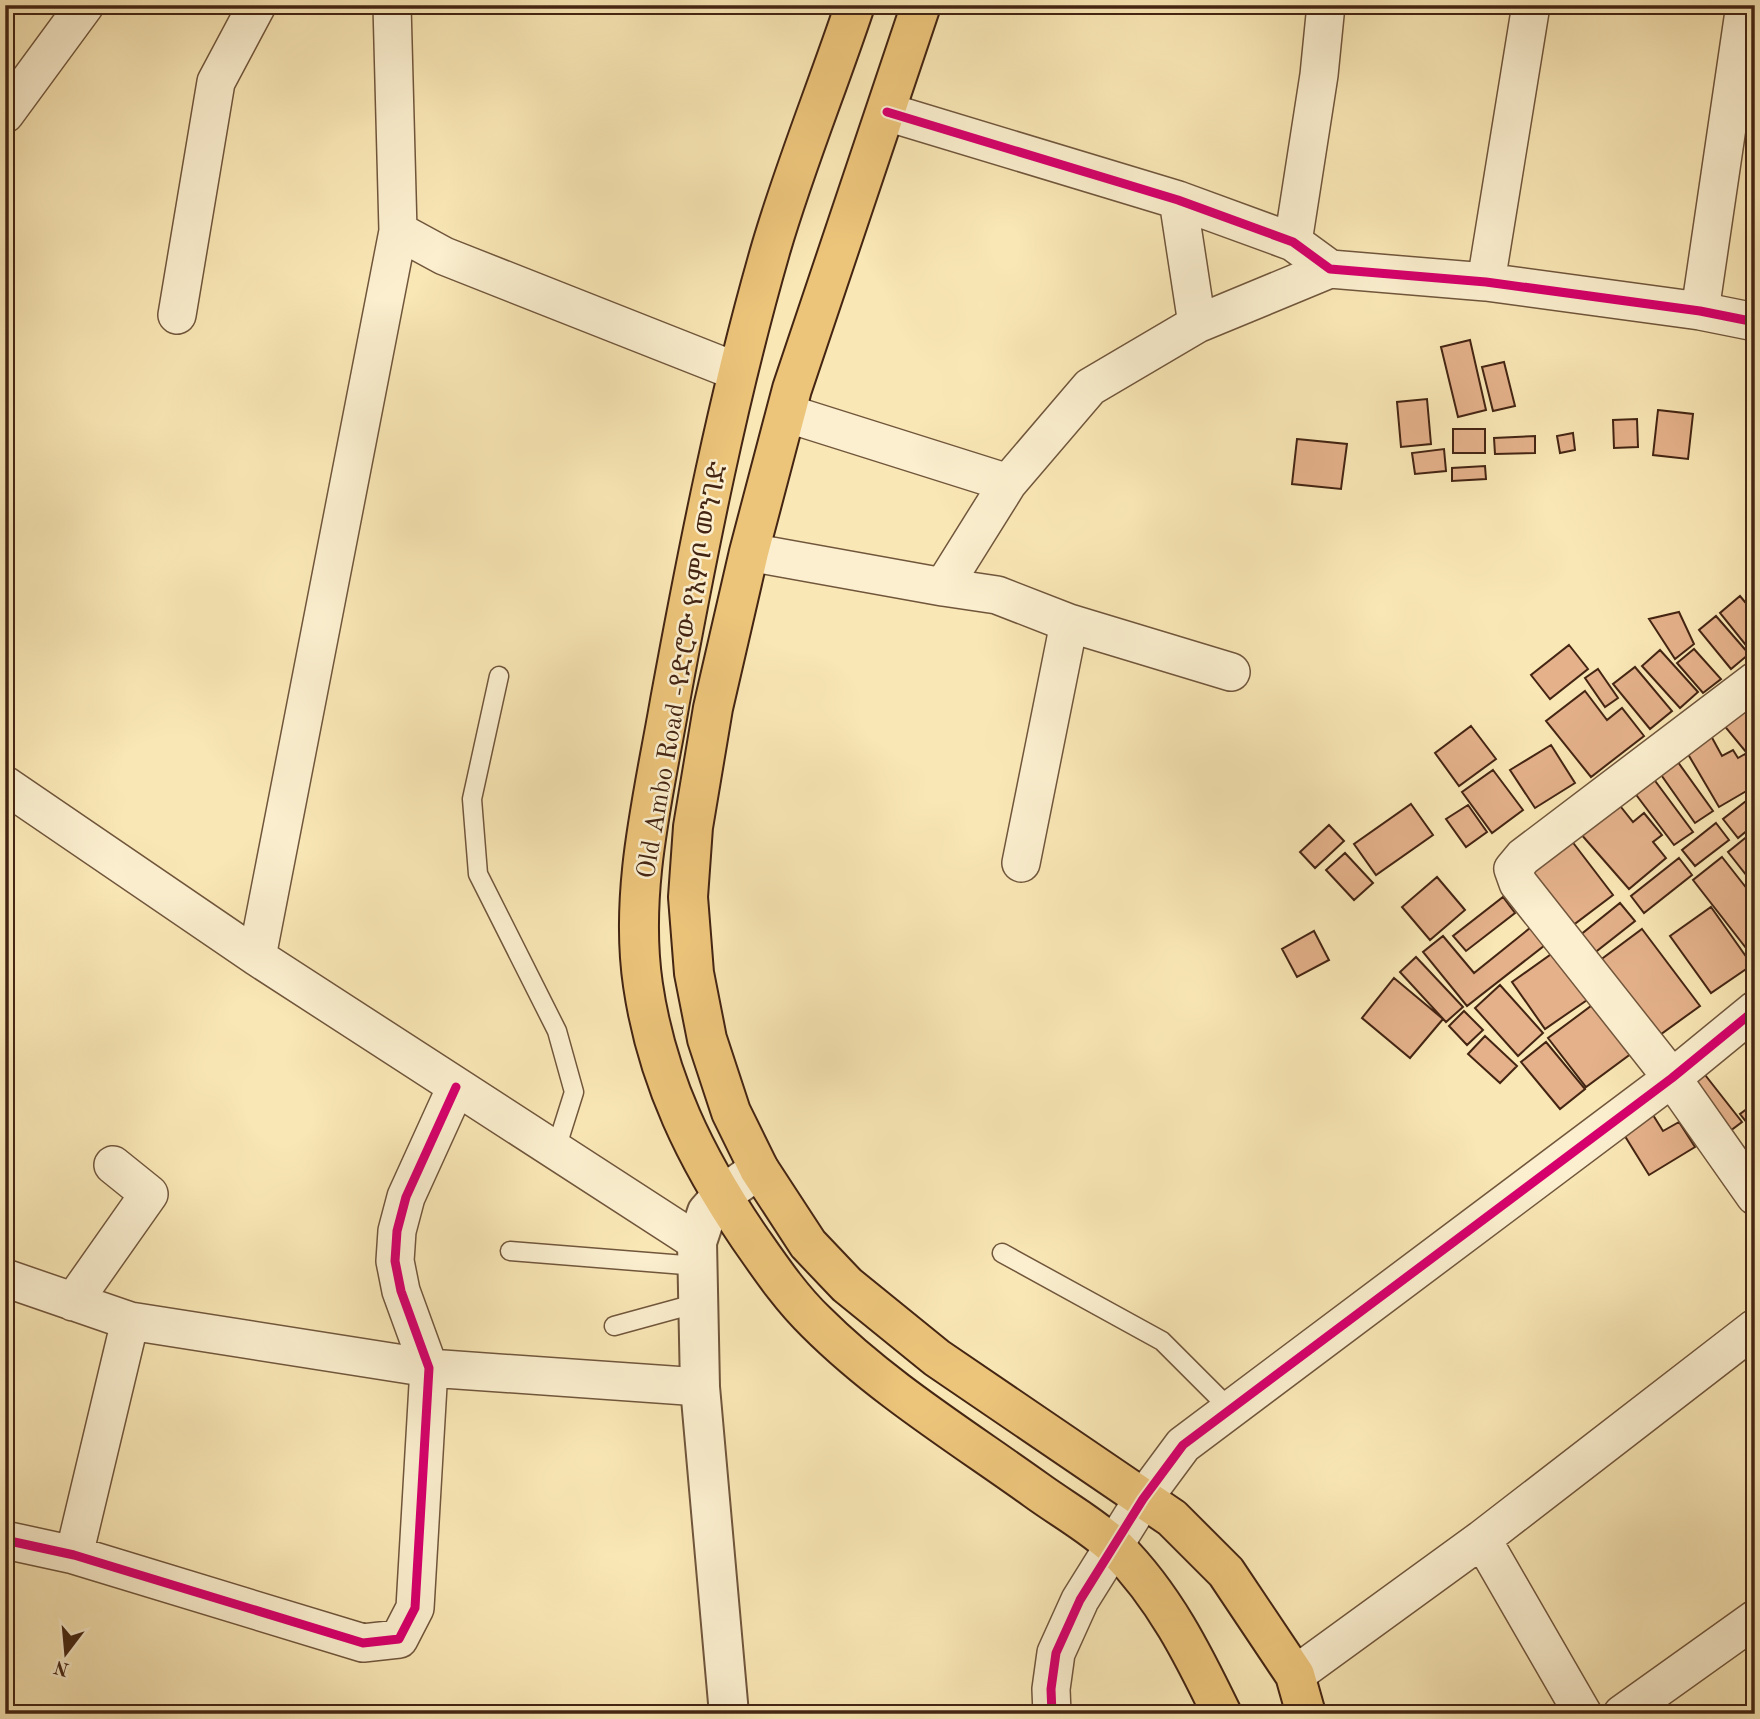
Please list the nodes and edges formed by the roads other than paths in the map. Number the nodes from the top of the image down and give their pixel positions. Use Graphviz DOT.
graph roads {
  1 [pos="85,5"];
  2 [pos="257,5"];
  3 [pos="392,5"];
  4 [pos="855,5"];
  5 [pos="921,5"];
  6 [pos="1326,5"];
  7 [pos="1531,5"];
  8 [pos="1745,5"];
  9 [pos="887,112"];
  10 [pos="5,114"];
  11 [pos="1178,200"];
  12 [pos="398,231"];
  13 [pos="1293,242"];
  14 [pos="1330,269"];
  15 [pos="1486,282"];
  16 [pos="1700,311"];
  17 [pos="177,315"];
  18 [pos="1755,322"];
  19 [pos="1197,324"];
  20 [pos="738,372"];
  21 [pos="786,413"];
  22 [pos="1007,483"];
  23 [pos="749,552"];
  24 [pos="943,587"];
  25 [pos="1069,623"];
  26 [pos="1231,672"];
  27 [pos="499,676"];
  28 [pos="1755,681"];
  29 [pos="5,785"];
  30 [pos="1021,863"];
  31 [pos="257,957"];
  32 [pos="1755,1010"];
  33 [pos="1672,1078"];
  34 [pos="456,1087"];
  35 [pos="556,1149"];
  36 [pos="113,1165"];
  37 [pos="759,1169"];
  38 [pos="721,1196"];
  39 [pos="1755,1196"];
  40 [pos="510,1251"];
  41 [pos="1002,1253"];
  42 [pos="697,1254"];
  43 [pos="5,1278"];
  44 [pos="73,1301"];
  45 [pos="698,1303"];
  46 [pos="130,1321"];
  47 [pos="614,1326"];
  48 [pos="1755,1328"];
  49 [pos="429,1368"];
  50 [pos="700,1387"];
  51 [pos="1231,1410"];
  52 [pos="1143,1499"];
  53 [pos="1482,1539"];
  54 [pos="5,1540"];
  55 [pos="1113,1545"];
  56 [pos="74,1555"];
  57 [pos="1755,1619"];
  58 [pos="1295,1675"];
  59 [pos="729,1714"];
  60 [pos="1052,1714"];
  61 [pos="1222,1714"];
  62 [pos="1306,1714"];
  63 [pos="1583,1714"];
  64 [pos="1622,1714"];
  1 -- 10 [label="street"];
  2 -- 17 [label="street"];
  3 -- 12 [label="street"];
  4 -- 20 [label="main road, Old Ambo Road -የድሮው የአምቦ መንገድ"];
  5 -- 9 [label="main road, Old Ambo Road -የድሮው የአምቦ መንገድ"];
  6 -- 13 [label="street"];
  7 -- 15 [label="street"];
  8 -- 16 [label="street"];
  9 -- 11 [label="street"];
  9 -- 21 [label="main road, Old Ambo Road -የድሮው የአምቦ መንገድ"];
  11 -- 13 [label="street"];
  11 -- 19 [label="street"];
  12 -- 20 [label="street"];
  12 -- 31 [label="street"];
  13 -- 14 [label="street"];
  14 -- 15 [label="street"];
  14 -- 19 [label="street"];
  15 -- 16 [label="street"];
  16 -- 18 [label="street"];
  19 -- 22 [label="street"];
  20 -- 38 [label="main road, Old Ambo Road -የድሮው የአምቦ መንገድ"];
  21 -- 22 [label="street"];
  21 -- 23 [label="main road, Old Ambo Road -የድሮው የአምቦ መንገድ"];
  22 -- 24 [label="street"];
  23 -- 24 [label="street"];
  23 -- 37 [label="main road, Old Ambo Road -የድሮው የአምቦ መንገድ"];
  24 -- 25 [label="street"];
  25 -- 26 [label="street"];
  25 -- 30 [label="street"];
  27 -- 35 [label="lane"];
  28 -- 33 [label="street"];
  29 -- 31 [label="street"];
  31 -- 34 [label="street"];
  32 -- 33 [label="street"];
  33 -- 39 [label="street"];
  33 -- 51 [label="street"];
  34 -- 35 [label="street"];
  34 -- 49 [label="street"];
  35 -- 42 [label="street"];
  36 -- 44 [label="street"];
  37 -- 38 [label="street"];
  37 -- 52 [label="main road, Old Ambo Road -የድሮው የአምቦ መንገድ"];
  38 -- 42 [label="street"];
  38 -- 55 [label="main road, Old Ambo Road -የድሮው የአምቦ መንገድ"];
  40 -- 42 [label="lane"];
  41 -- 51 [label="lane"];
  42 -- 45 [label="street"];
  43 -- 44 [label="street"];
  44 -- 46 [label="street"];
  45 -- 47 [label="lane"];
  45 -- 50 [label="street"];
  46 -- 49 [label="street"];
  46 -- 56 [label="street"];
  48 -- 53 [label="street"];
  49 -- 50 [label="street"];
  49 -- 56 [label="street"];
  50 -- 59 [label="street"];
  51 -- 52 [label="street"];
  52 -- 55 [label="street"];
  52 -- 58 [label="main road, Old Ambo Road -የድሮው የአምቦ መንገድ"];
  53 -- 58 [label="street"];
  53 -- 63 [label="street"];
  54 -- 56 [label="street"];
  55 -- 60 [label="street"];
  55 -- 61 [label="main road, Old Ambo Road -የድሮው የአምቦ መንገድ"];
  57 -- 64 [label="street"];
  58 -- 62 [label="main road, Old Ambo Road -የድሮው የአምቦ መንገድ"];
}
